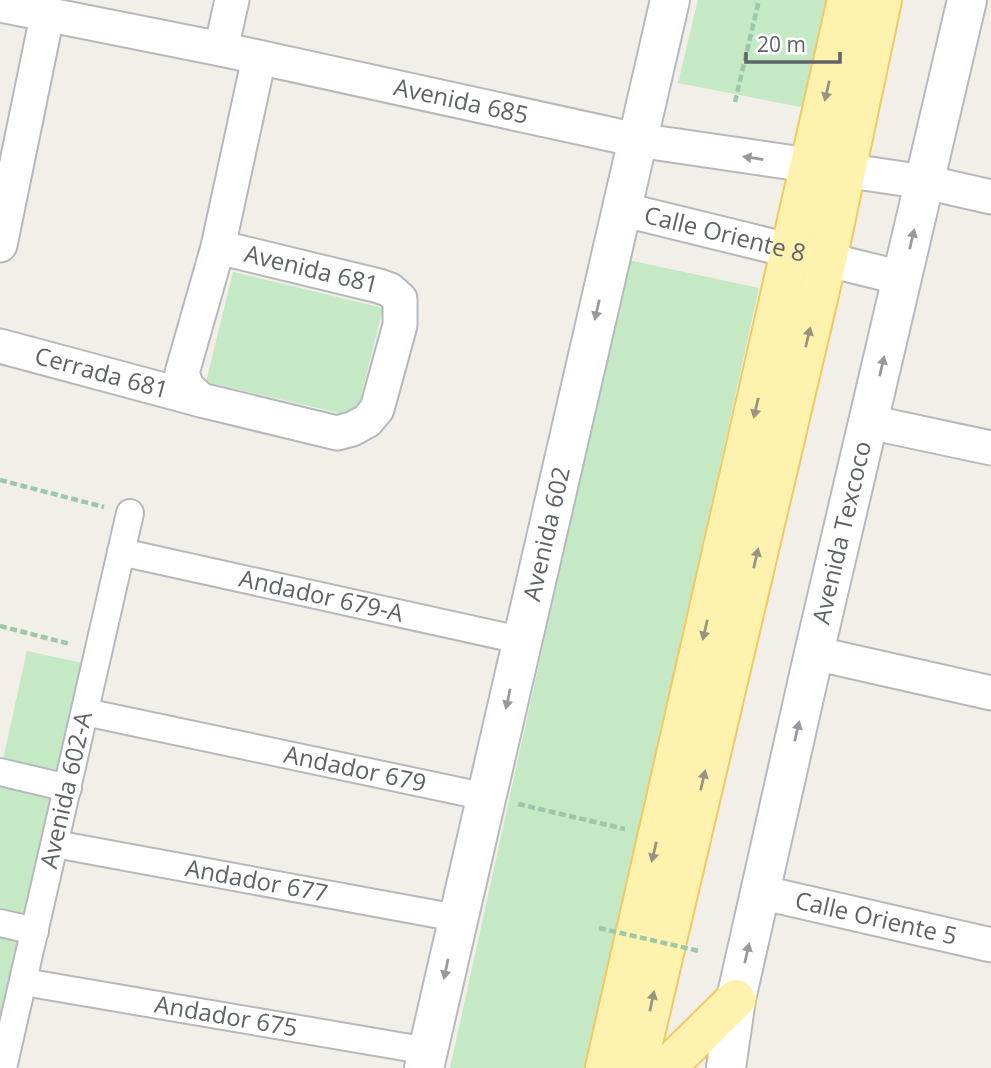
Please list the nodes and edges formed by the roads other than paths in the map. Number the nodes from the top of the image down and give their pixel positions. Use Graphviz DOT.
graph roads {
  1 [pos="232,0"];
  2 [pos="670,0"];
  3 [pos="847,0"];
  4 [pos="882,0"];
  5 [pos="967,0"];
  6 [pos="0,5"];
  7 [pos="47,16"];
  8 [pos="222,50"];
  9 [pos="258,58"];
  10 [pos="636,140"];
  11 [pos="827,170"];
  12 [pos="925,182"];
  13 [pos="991,197"];
  14 [pos="621,209"];
  15 [pos="0,245"];
  16 [pos="218,247"];
  17 [pos="809,256"];
  18 [pos="902,278"];
  19 [pos="0,346"];
  20 [pos="201,400"];
  21 [pos="869,422"];
  22 [pos="991,449"];
  23 [pos="130,513"];
  24 [pos="121,552"];
  25 [pos="520,640"];
  26 [pos="814,653"];
  27 [pos="991,693"];
  28 [pos="85,712"];
  29 [pos="0,772"];
  30 [pos="68,788"];
  31 [pos="487,797"];
  32 [pos="55,844"];
  33 [pos="760,892"];
  34 [pos="457,918"];
  35 [pos="0,923"];
  36 [pos="35,931"];
  37 [pos="991,945"];
  38 [pos="24,982"];
  39 [pos="736,999"];
  40 [pos="426,1060"];
  41 [pos="2,1067"];
  42 [pos="605,1068"];
  43 [pos="637,1068"];
  44 [pos="666,1068"];
  45 [pos="726,1068"];
  1 -- 8 [label="street"];
  2 -- 10 [label="main road, Avenida 602"];
  3 -- 11 [label="main road, one-way"];
  4 -- 11 [label="main road"];
  5 -- 12 [label="main road, Avenida Texcoco"];
  6 -- 7 [label="street, Avenida 685"];
  7 -- 8 [label="street, Avenida 685"];
  7 -- 15 [label="street"];
  8 -- 9 [label="street, Avenida 685"];
  9 -- 10 [label="street, Avenida 685"];
  9 -- 16 [label="street"];
  11 -- 10 [label="street, Avenida 685, one-way"];
  10 -- 14 [label="main road, Avenida 602"];
  11 -- 12 [label="street, Avenida 685"];
  11 -- 17 [label="main road"];
  12 -- 13 [label="street"];
  18 -- 12 [label="main road, Avenida Texcoco, one-way"];
  14 -- 17 [label="street, Calle Oriente 8"];
  14 -- 25 [label="main road, Avenida 602, one-way"];
  16 -- 20 [label="street"];
  16 -- 20 [label="street, Avenida 681"];
  17 -- 18 [label="street"];
  17 -- 42 [label="main road, one-way"];
  43 -- 17 [label="main road, one-way"];
  21 -- 18 [label="main road, Avenida Texcoco, one-way"];
  19 -- 20 [label="street, Cerrada 681"];
  21 -- 22 [label="street"];
  21 -- 26 [label="main road, Avenida Texcoco"];
  23 -- 24 [label="street, Avenida 602-A"];
  24 -- 25 [label="street, Andador 679-A"];
  24 -- 28 [label="street, Avenida 602-A"];
  25 -- 31 [label="main road, Avenida 602, one-way"];
  26 -- 27 [label="street"];
  33 -- 26 [label="main road, Avenida Texcoco, one-way"];
  28 -- 30 [label="street, Avenida 602-A"];
  28 -- 31 [label="street, Andador 679"];
  29 -- 30 [label="street"];
  30 -- 32 [label="street, Avenida 602-A"];
  31 -- 34 [label="main road, Avenida 602"];
  32 -- 34 [label="street, Andador 677"];
  32 -- 36 [label="street, Avenida 602-A"];
  33 -- 37 [label="street, Calle Oriente 5"];
  39 -- 33 [label="main road, Avenida Texcoco, one-way"];
  34 -- 40 [label="main road, Avenida 602, one-way"];
  35 -- 36 [label="street"];
  36 -- 38 [label="street, Avenida 602-A"];
  38 -- 40 [label="street, Andador 675"];
  38 -- 41 [label="street, Avenida 602-A"];
  39 -- 44 [label="main road"];
  39 -- 45 [label="main road, Avenida Texcoco"];
}
